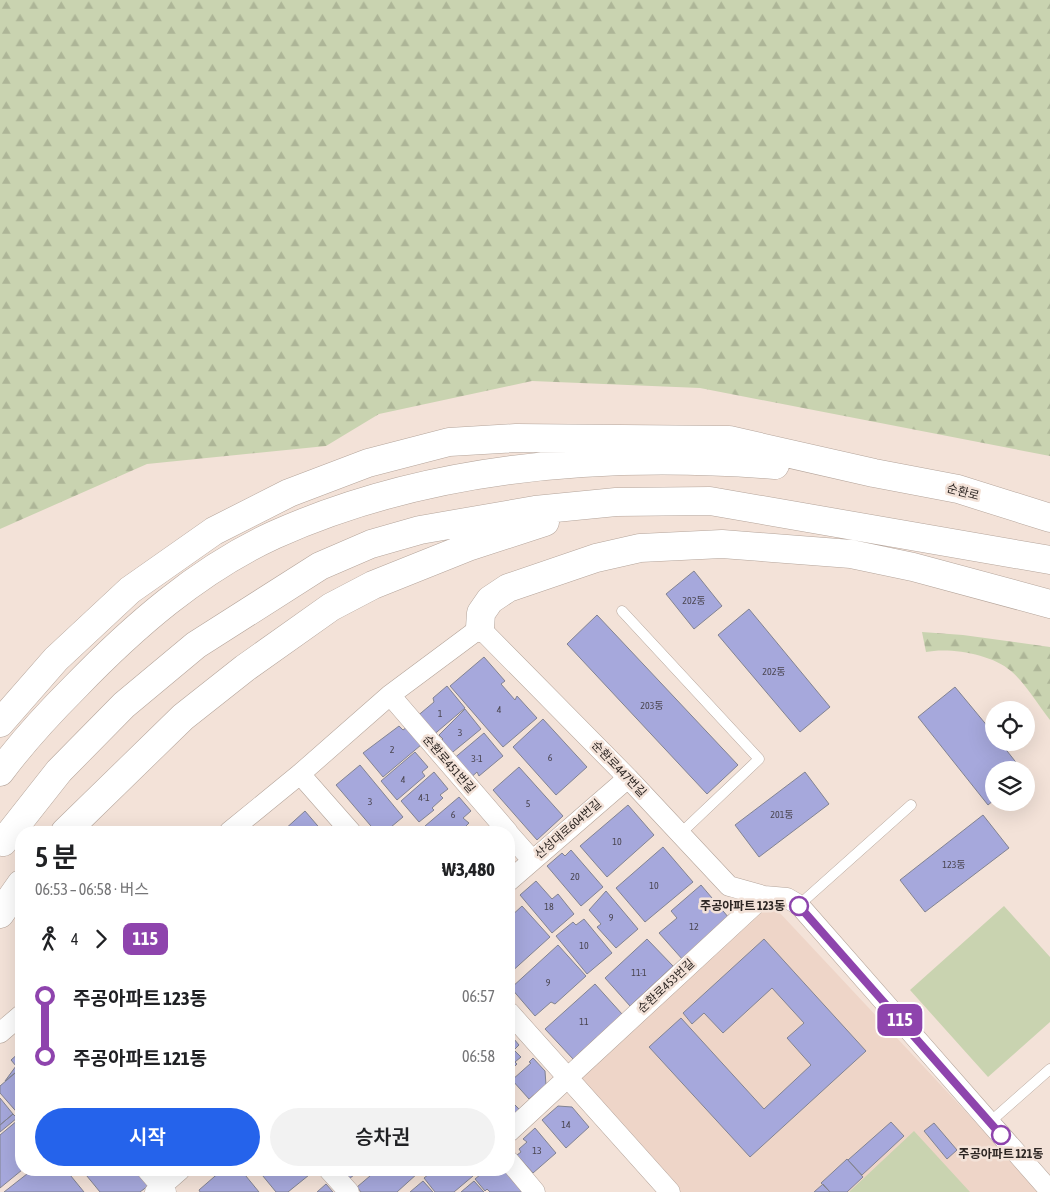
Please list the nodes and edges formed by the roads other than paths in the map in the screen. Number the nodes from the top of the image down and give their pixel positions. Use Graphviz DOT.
graph roads {
  1 [pos="874,473"];
  2 [pos="590,505"];
  3 [pos="1050,518"];
  4 [pos="1050,560"];
  5 [pos="1050,604"];
  6 [pos="622,611"];
  7 [pos="480,628"];
  8 [pos="390,695"];
  9 [pos="0,723"];
  10 [pos="0,772"];
  11 [pos="300,774"];
  12 [pos="628,778"];
  13 [pos="911,805"];
  14 [pos="16,826"];
  15 [pos="71,826"];
  16 [pos="236,826"];
  17 [pos="346,826"];
  18 [pos="502,826"];
  19 [pos="15,827"];
  20 [pos="680,834"];
  21 [pos="515,841"];
  22 [pos="3,842"];
  23 [pos="532,860"];
  24 [pos="515,876"];
  25 [pos="15,893"];
  26 [pos="764,896"];
  27 [pos="799,906"];
  28 [pos="0,914"];
  29 [pos="515,1019"];
  30 [pos="1050,1069"];
  31 [pos="568,1076"];
  32 [pos="990,1122"];
  33 [pos="515,1126"];
  34 [pos="515,1168"];
  35 [pos="151,1176"];
  36 [pos="174,1176"];
  37 [pos="334,1176"];
  38 [pos="161,1190"];
  39 [pos="1050,1191"];
  40 [pos="349,1192"];
  41 [pos="535,1192"];
  42 [pos="670,1192"];
  1 -- 3 [label="main road, 순환로"];
  1 -- 9 [label="main road"];
  1 -- 10 [label="main road"];
  2 -- 4 [label="main road"];
  2 -- 14 [label="main road"];
  2 -- 15 [label="main road"];
  5 -- 7 [label="main road"];
  6 -- 20 [label="lane"];
  7 -- 8 [label="street"];
  7 -- 12 [label="street, 순환로447번길"];
  8 -- 11 [label="street"];
  8 -- 18 [label="street, 순환로451번길"];
  11 -- 16 [label="street"];
  11 -- 17 [label="street"];
  12 -- 20 [label="street, 순환로447번길"];
  12 -- 23 [label="street, 산성대로604번길"];
  13 -- 27 [label="lane"];
  19 -- 22 [label="main road"];
  20 -- 26 [label="street, 순환로447번길"];
  21 -- 23 [label="street, 순환로451번길"];
  23 -- 24 [label="street, 산성대로604번길"];
  25 -- 28 [label="main road"];
  26 -- 27 [label="street, 순환로447번길"];
  26 -- 31 [label="street, 순환로453번길"];
  27 -- 32 [label="street"];
  29 -- 31 [label="street"];
  30 -- 32 [label="lane"];
  31 -- 33 [label="street, 순환로453번길"];
  31 -- 42 [label="street"];
  32 -- 39 [label="street"];
  34 -- 41 [label="street"];
  35 -- 38 [label="street"];
  36 -- 38 [label="street"];
  37 -- 40 [label="street"];
}
